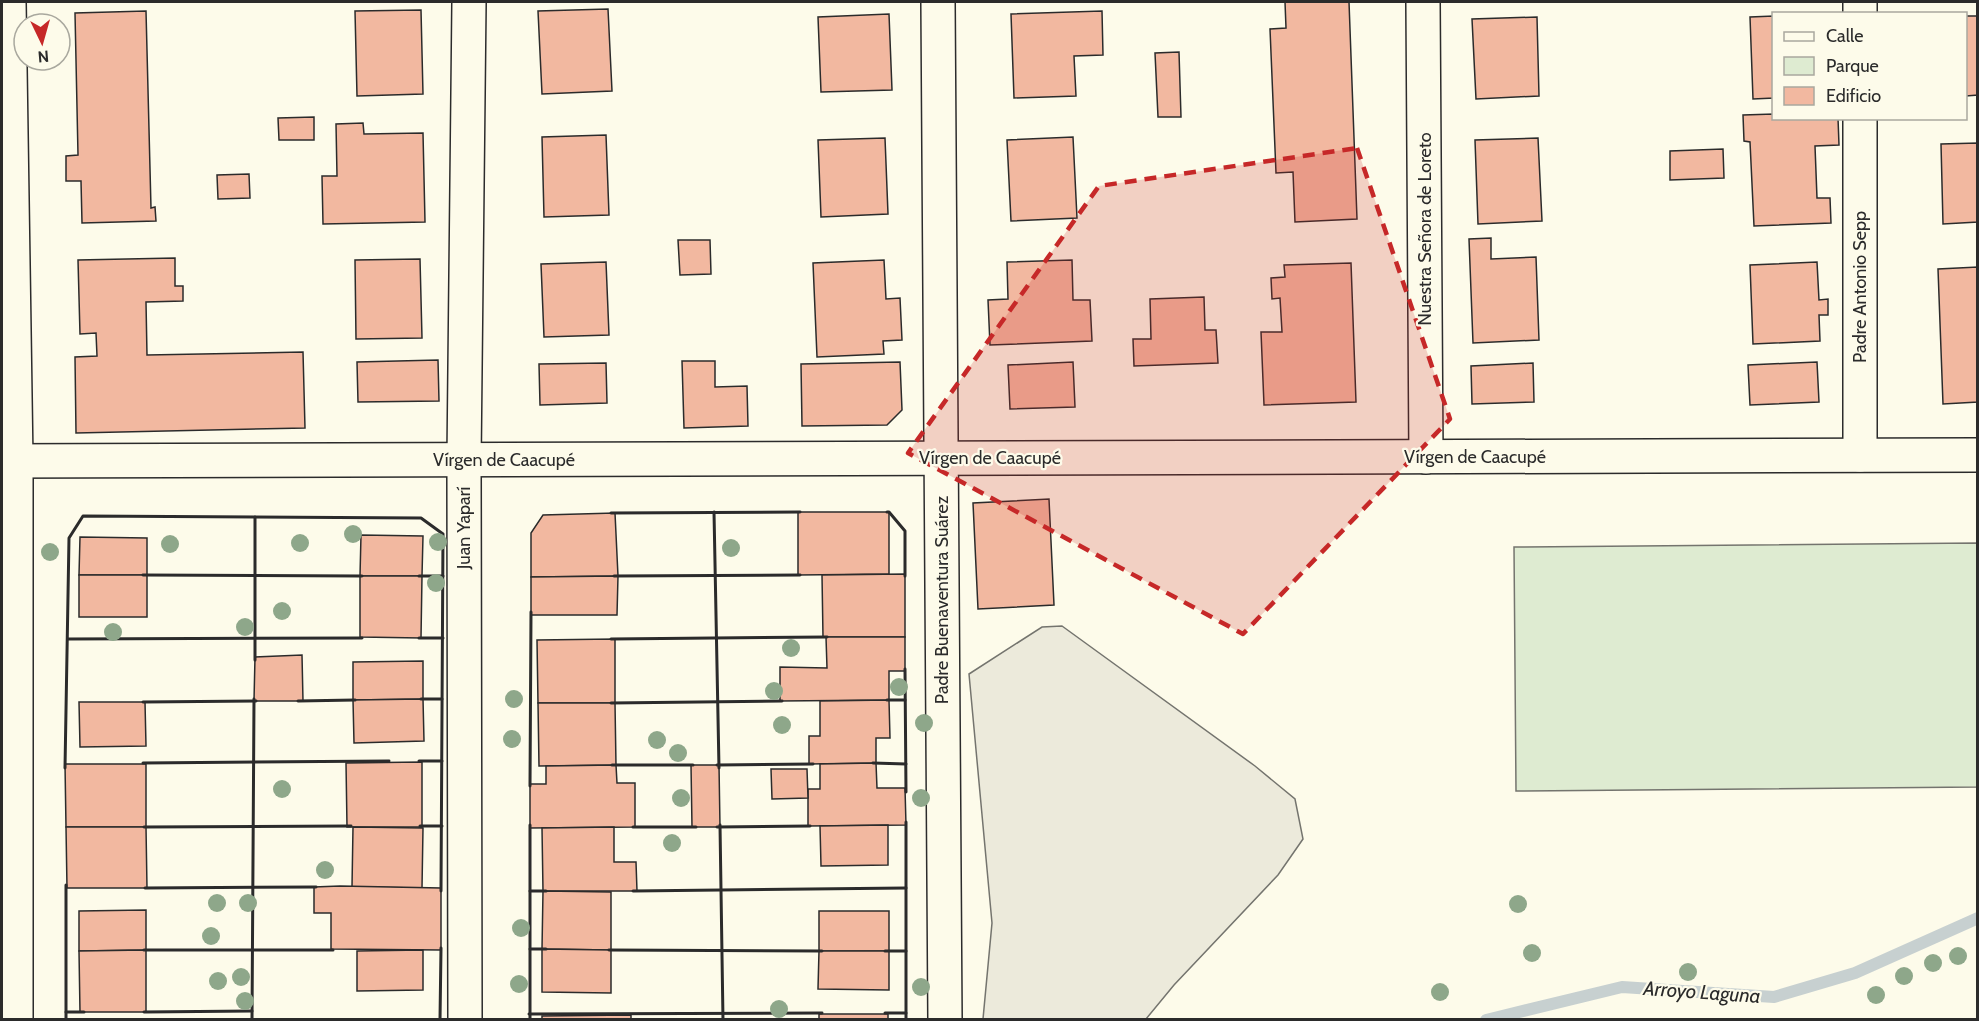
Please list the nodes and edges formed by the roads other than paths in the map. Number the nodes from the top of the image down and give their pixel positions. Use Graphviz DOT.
graph roads {
  1 [pos="9,2"];
  2 [pos="469,2"];
  3 [pos="938,2"];
  4 [pos="1423,2"];
  5 [pos="1860,120"];
  6 [pos="1860,455"];
  7 [pos="1977,455"];
  8 [pos="941,458"];
  9 [pos="1426,458"];
  10 [pos="464,460"];
  11 [pos="9,461"];
  12 [pos="16,1020"];
  13 [pos="465,1020"];
  14 [pos="945,1020"];
  1 -- 11 [label="street"];
  2 -- 10 [label="street, Juan Yaparí"];
  3 -- 8 [label="street, Padre Buenaventura Suárez"];
  4 -- 9 [label="street, Nuestra Señora de Loreto"];
  5 -- 6 [label="street, Padre Antonio Sepp"];
  6 -- 7 [label="street, Vírgen de Caacupé"];
  6 -- 9 [label="street, Vírgen de Caacupé"];
  8 -- 9 [label="street, Vírgen de Caacupé"];
  8 -- 10 [label="street, Vírgen de Caacupé"];
  8 -- 14 [label="street, Padre Buenaventura Suárez"];
  10 -- 11 [label="street, Vírgen de Caacupé"];
  10 -- 13 [label="street, Juan Yaparí"];
  11 -- 12 [label="street"];
}
